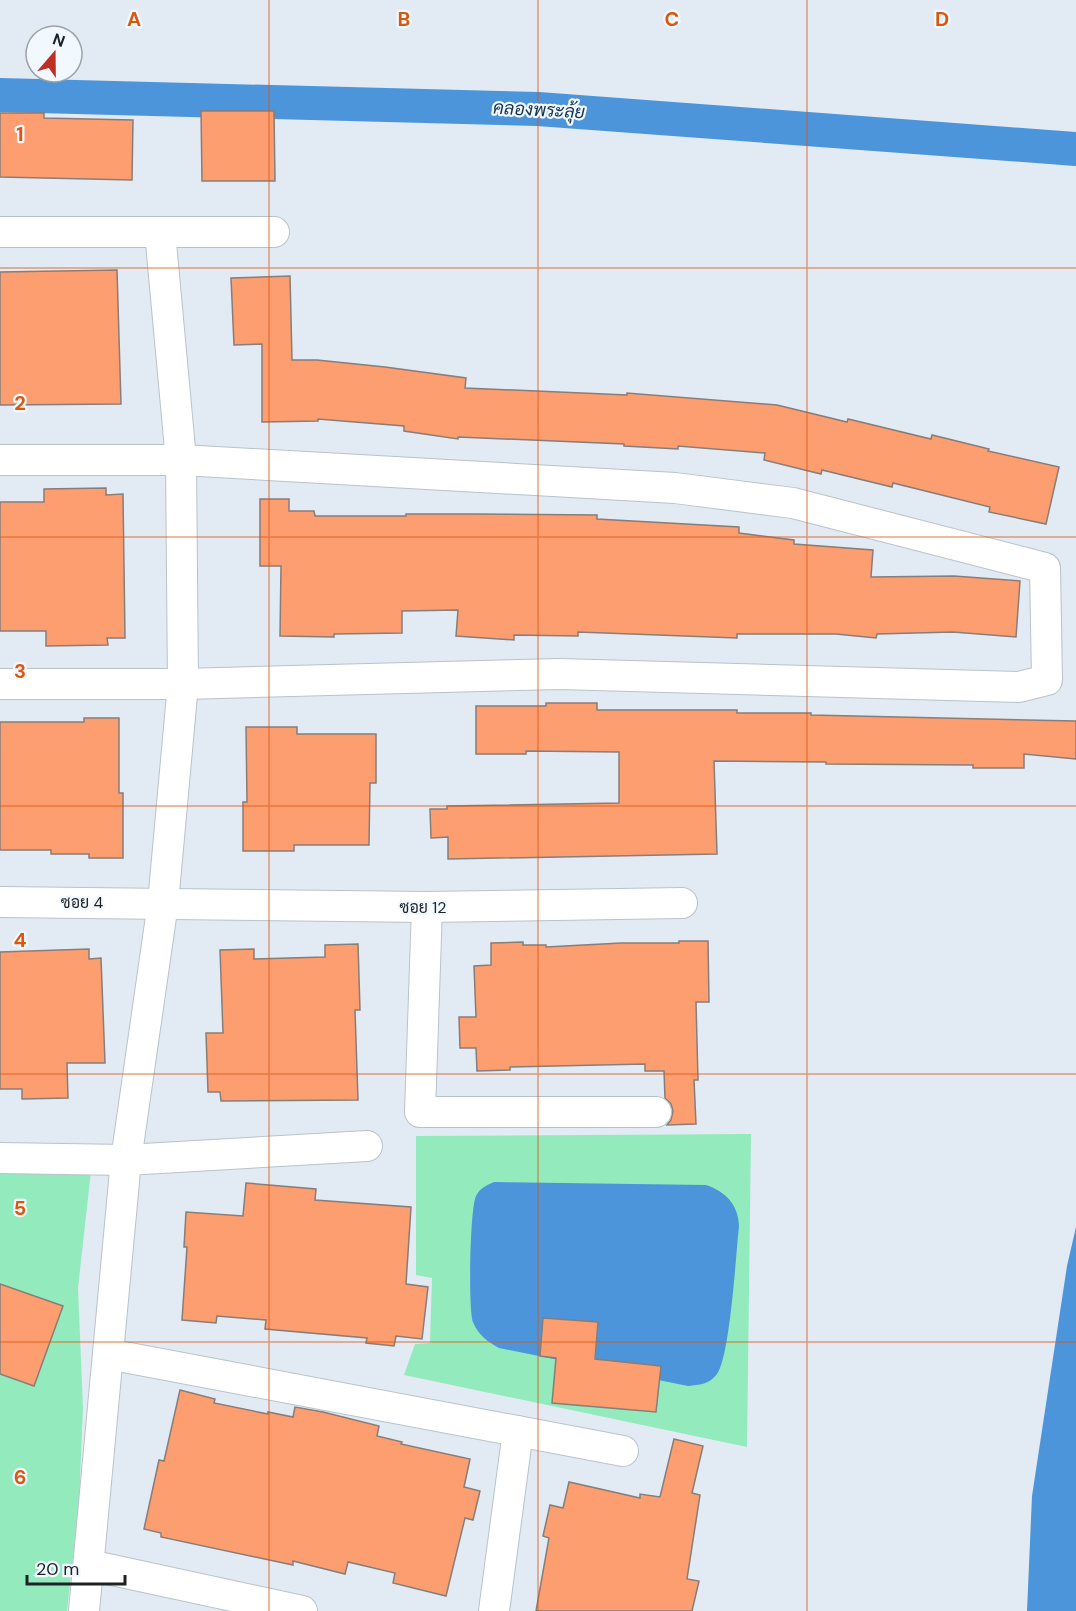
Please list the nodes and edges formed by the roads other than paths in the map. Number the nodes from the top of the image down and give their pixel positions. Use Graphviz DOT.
graph roads {
  1 [pos="0,232"];
  2 [pos="160,232"];
  3 [pos="274,232"];
  4 [pos="0,460"];
  5 [pos="181,460"];
  6 [pos="0,684"];
  7 [pos="183,684"];
  8 [pos="0,902"];
  9 [pos="163,903"];
  10 [pos="682,903"];
  11 [pos="427,907"];
  12 [pos="656,1112"];
  13 [pos="367,1146"];
  14 [pos="0,1158"];
  15 [pos="126,1160"];
  16 [pos="108,1354"];
  17 [pos="518,1431"];
  18 [pos="623,1451"];
  19 [pos="89,1565"];
  20 [pos="84,1611"];
  21 [pos="302,1611"];
  22 [pos="494,1611"];
  1 -- 2 [label="street"];
  2 -- 3 [label="street"];
  2 -- 5 [label="street"];
  4 -- 5 [label="street"];
  5 -- 7 [label="street"];
  5 -- 7 [label="street"];
  6 -- 7 [label="street"];
  7 -- 9 [label="street"];
  8 -- 9 [label="street, ซอย 4"];
  9 -- 11 [label="street, ซอย 12"];
  9 -- 15 [label="street"];
  10 -- 11 [label="street, ซอย 12"];
  11 -- 12 [label="street"];
  13 -- 15 [label="street"];
  14 -- 15 [label="street"];
  15 -- 16 [label="street"];
  16 -- 17 [label="street"];
  16 -- 19 [label="street"];
  17 -- 18 [label="street"];
  17 -- 22 [label="street"];
  19 -- 20 [label="street"];
  19 -- 21 [label="street"];
}
